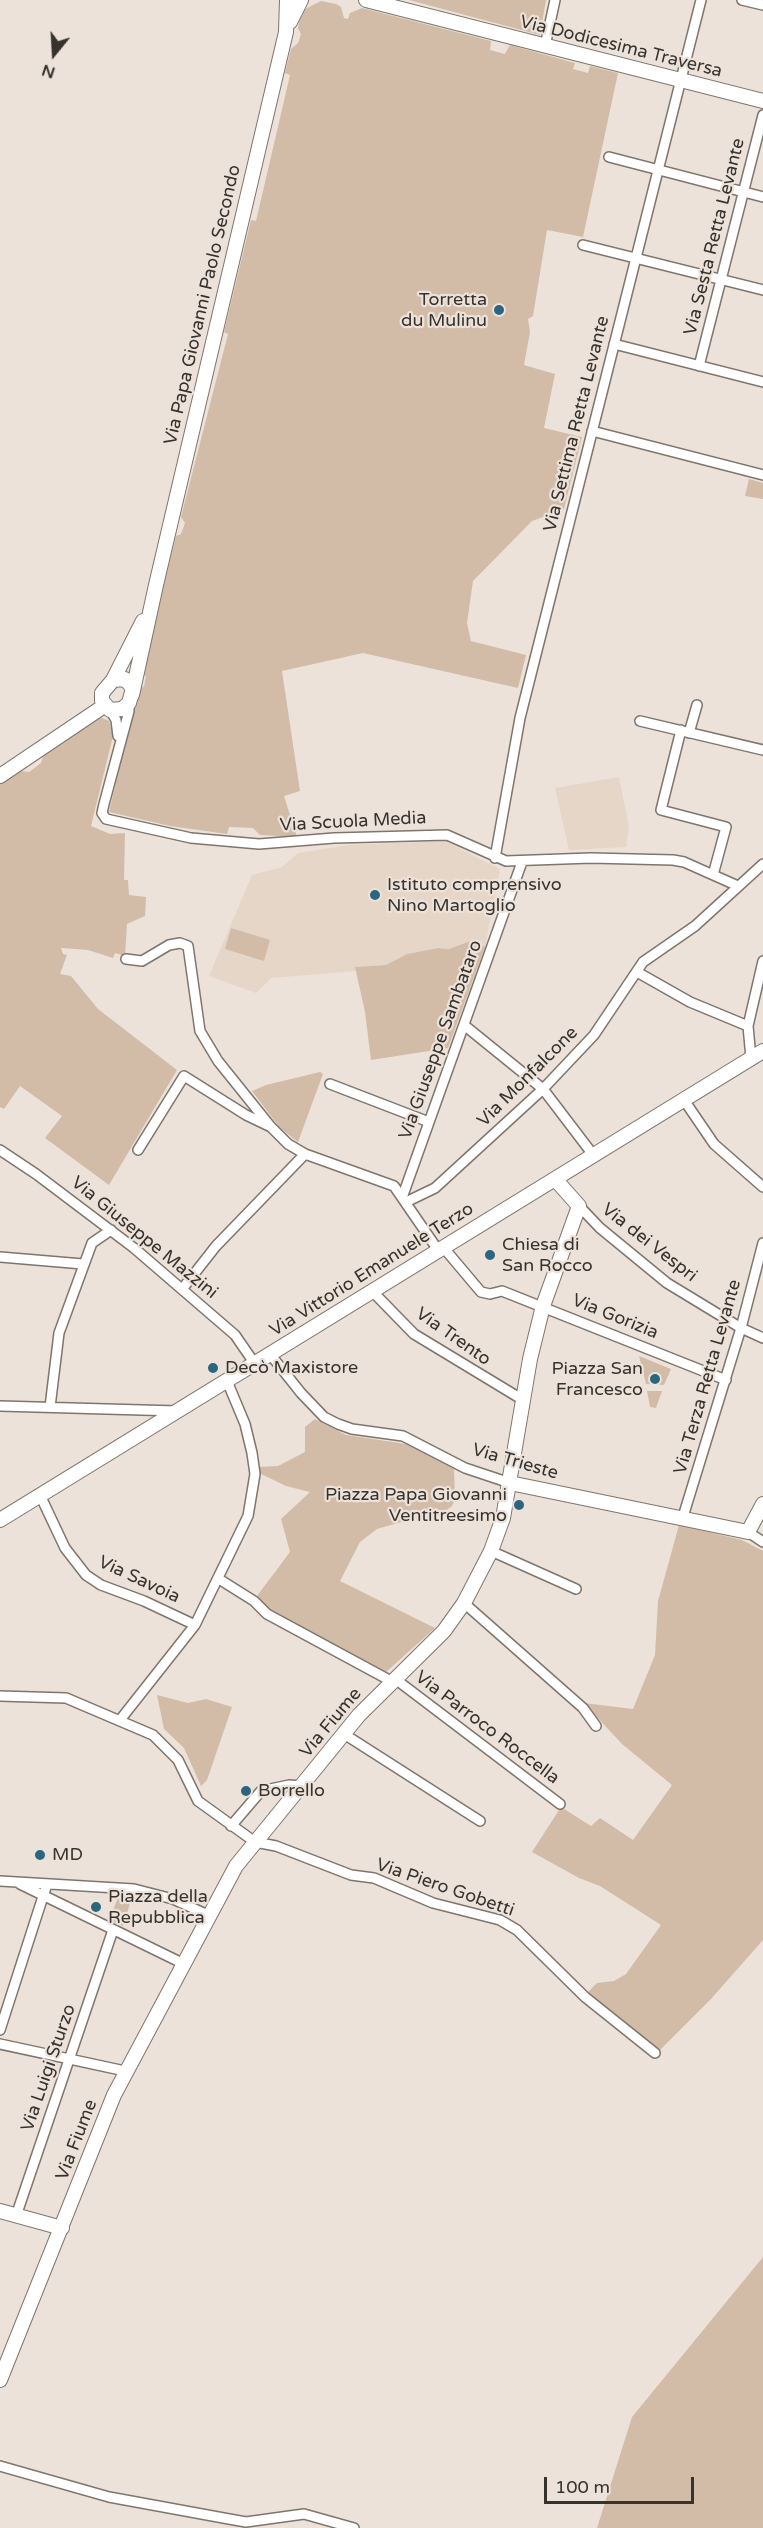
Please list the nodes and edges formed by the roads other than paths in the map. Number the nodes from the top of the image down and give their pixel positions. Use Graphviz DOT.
graph roads {
  1 [pos="287,0"];
  2 [pos="301,0"];
  3 [pos="366,0"];
  4 [pos="555,0"];
  5 [pos="701,0"];
  6 [pos="742,0"];
  7 [pos="763,6"];
  8 [pos="286,32"];
  9 [pos="545,46"];
  10 [pos="681,80"];
  11 [pos="763,101"];
  12 [pos="763,115"];
  13 [pos="609,157"];
  14 [pos="658,170"];
  15 [pos="743,192"];
  16 [pos="763,197"];
  17 [pos="583,245"];
  18 [pos="636,258"];
  19 [pos="721,279"];
  20 [pos="763,290"];
  21 [pos="614,344"];
  22 [pos="699,366"];
  23 [pos="763,382"];
  24 [pos="592,431"];
  25 [pos="763,474"];
  26 [pos="156,585"];
  27 [pos="113,680"];
  28 [pos="131,699"];
  29 [pos="105,703"];
  30 [pos="697,705"];
  31 [pos="640,721"];
  32 [pos="685,732"];
  33 [pos="118,748"];
  34 [pos="763,750"];
  35 [pos="0,776"];
  36 [pos="495,858"];
  37 [pos="522,862"];
  38 [pos="762,865"];
  39 [pos="714,875"];
  40 [pos="738,886"];
  41 [pos="126,958"];
  42 [pos="763,961"];
  43 [pos="637,972"];
  44 [pos="464,1025"];
  45 [pos="748,1026"];
  46 [pos="757,1054"];
  47 [pos="330,1084"];
  48 [pos="543,1089"];
  49 [pos="684,1100"];
  50 [pos="429,1122"];
  51 [pos="271,1127"];
  52 [pos="0,1150"];
  53 [pos="138,1150"];
  54 [pos="305,1154"];
  55 [pos="594,1156"];
  56 [pos="555,1179"];
  57 [pos="763,1186"];
  58 [pos="405,1198"];
  59 [pos="579,1206"];
  60 [pos="111,1230"];
  61 [pos="763,1243"];
  62 [pos="441,1248"];
  63 [pos="1,1258"];
  64 [pos="83,1264"];
  65 [pos="183,1288"];
  66 [pos="372,1292"];
  67 [pos="543,1306"];
  68 [pos="741,1328"];
  69 [pos="763,1338"];
  70 [pos="270,1354"];
  71 [pos="255,1364"];
  72 [pos="726,1380"];
  73 [pos="226,1381"];
  74 [pos="523,1400"];
  75 [pos="0,1406"];
  76 [pos="50,1407"];
  77 [pos="177,1411"];
  78 [pos="510,1483"];
  79 [pos="40,1495"];
  80 [pos="763,1504"];
  81 [pos="0,1520"];
  82 [pos="682,1520"];
  83 [pos="748,1532"];
  84 [pos="763,1542"];
  85 [pos="491,1551"];
  86 [pos="219,1579"];
  87 [pos="576,1589"];
  88 [pos="464,1604"];
  89 [pos="195,1625"];
  90 [pos="393,1679"];
  91 [pos="0,1696"];
  92 [pos="120,1720"];
  93 [pos="596,1726"];
  94 [pos="344,1734"];
  95 [pos="301,1786"];
  96 [pos="560,1804"];
  97 [pos="480,1821"];
  98 [pos="231,1826"];
  99 [pos="255,1842"];
  100 [pos="0,1881"];
  101 [pos="16,1881"];
  102 [pos="47,1884"];
  103 [pos="43,1898"];
  104 [pos="208,1915"];
  105 [pos="113,1930"];
  106 [pos="182,1963"];
  107 [pos="0,2030"];
  108 [pos="0,2044"];
  109 [pos="655,2053"];
  110 [pos="69,2059"];
  111 [pos="125,2071"];
  112 [pos="0,2211"];
  113 [pos="16,2216"];
  114 [pos="62,2228"];
  115 [pos="3,2362"];
  116 [pos="0,2380"];
  117 [pos="0,2466"];
  118 [pos="354,2528"];
  1 -- 8 [label="street"];
  2 -- 8 [label="street"];
  3 -- 9 [label="street, Via Dodicesima Traversa"];
  4 -- 9 [label="street"];
  5 -- 10 [label="street, Via Settima Retta Levante"];
  6 -- 7 [label="street"];
  8 -- 26 [label="street, Via Papa Giovanni Paolo Secondo"];
  9 -- 10 [label="street, Via Dodicesima Traversa"];
  10 -- 11 [label="street, Via Dodicesima Traversa"];
  10 -- 14 [label="street, Via Settima Retta Levante"];
  12 -- 15 [label="street, Via Sesta Retta Levante"];
  13 -- 14 [label="street"];
  14 -- 15 [label="street"];
  14 -- 18 [label="street, Via Settima Retta Levante"];
  15 -- 16 [label="street"];
  15 -- 19 [label="street, Via Sesta Retta Levante"];
  17 -- 18 [label="street"];
  18 -- 19 [label="street"];
  18 -- 21 [label="street, Via Settima Retta Levante"];
  19 -- 20 [label="street"];
  19 -- 22 [label="street, Via Sesta Retta Levante"];
  21 -- 22 [label="street"];
  21 -- 24 [label="street, Via Settima Retta Levante"];
  22 -- 23 [label="street"];
  24 -- 25 [label="street"];
  24 -- 36 [label="street, Via Settima Retta Levante"];
  26 -- 27 [label="street"];
  26 -- 28 [label="street"];
  27 -- 28 [label="street"];
  27 -- 29 [label="street"];
  28 -- 29 [label="street"];
  28 -- 33 [label="street, Via Scuola Media"];
  29 -- 33 [label="street"];
  29 -- 35 [label="street"];
  30 -- 32 [label="street"];
  31 -- 32 [label="street"];
  32 -- 34 [label="street"];
  32 -- 39 [label="street"];
  33 -- 36 [label="street, Via Scuola Media"];
  36 -- 37 [label="street, Via Scuola Media"];
  37 -- 39 [label="street, Via Scuola Media"];
  37 -- 44 [label="street, Via Giuseppe Sambataro"];
  38 -- 40 [label="street, Via Monfalcone"];
  39 -- 40 [label="street, Via Scuola Media"];
  40 -- 43 [label="street, Via Monfalcone"];
  41 -- 51 [label="street"];
  42 -- 45 [label="street"];
  43 -- 45 [label="street"];
  43 -- 48 [label="street, Via Monfalcone"];
  44 -- 48 [label="street"];
  44 -- 50 [label="street, Via Giuseppe Sambataro"];
  45 -- 46 [label="street"];
  46 -- 49 [label="street, Via Vittorio Emanuele Terzo"];
  47 -- 50 [label="street"];
  48 -- 55 [label="street"];
  48 -- 58 [label="street, Via Monfalcone"];
  49 -- 55 [label="street, Via Vittorio Emanuele Terzo"];
  49 -- 57 [label="street"];
  50 -- 58 [label="street, Via Giuseppe Sambataro"];
  51 -- 53 [label="street"];
  51 -- 54 [label="street"];
  52 -- 60 [label="street, Via Giuseppe Mazzini"];
  54 -- 58 [label="street"];
  54 -- 65 [label="street"];
  55 -- 56 [label="street, Via Vittorio Emanuele Terzo"];
  56 -- 59 [label="street"];
  56 -- 62 [label="street, Via Vittorio Emanuele Terzo"];
  58 -- 62 [label="street, Via Gorizia"];
  59 -- 67 [label="street, Via Fiume"];
  59 -- 68 [label="street, Via dei Vespri"];
  60 -- 64 [label="street"];
  60 -- 65 [label="street, Via Giuseppe Mazzini"];
  61 -- 68 [label="street, Via Terza Retta Levante"];
  62 -- 66 [label="street, Via Vittorio Emanuele Terzo"];
  62 -- 67 [label="street, Via Gorizia"];
  63 -- 64 [label="street"];
  64 -- 76 [label="street"];
  65 -- 71 [label="street, Via Giuseppe Mazzini"];
  66 -- 70 [label="street, Via Vittorio Emanuele Terzo"];
  66 -- 74 [label="street, Via Trento"];
  67 -- 72 [label="street, Via Gorizia"];
  67 -- 74 [label="street, Via Fiume"];
  68 -- 69 [label="street, Via dei Vespri"];
  68 -- 72 [label="street, Via Terza Retta Levante"];
  70 -- 71 [label="street, Via Vittorio Emanuele Terzo"];
  70 -- 78 [label="street, Via Trieste"];
  71 -- 73 [label="street, Via Vittorio Emanuele Terzo"];
  72 -- 82 [label="street, Via Terza Retta Levante"];
  73 -- 77 [label="street, Via Vittorio Emanuele Terzo"];
  73 -- 86 [label="street"];
  74 -- 78 [label="street, Via Fiume"];
  75 -- 76 [label="street"];
  76 -- 77 [label="street"];
  77 -- 79 [label="street, Via Vittorio Emanuele Terzo"];
  78 -- 82 [label="street, Via Trieste"];
  78 -- 85 [label="street, Via Fiume"];
  79 -- 81 [label="street, Via Vittorio Emanuele Terzo"];
  79 -- 89 [label="street, Via Savoia"];
  80 -- 83 [label="street"];
  82 -- 83 [label="street, Via Trieste"];
  83 -- 84 [label="street"];
  85 -- 87 [label="street"];
  85 -- 88 [label="street, Via Fiume"];
  86 -- 89 [label="street"];
  86 -- 90 [label="street, Via Parroco Roccella"];
  88 -- 90 [label="street, Via Fiume"];
  88 -- 93 [label="street"];
  89 -- 92 [label="street"];
  90 -- 94 [label="street, Via Fiume"];
  90 -- 96 [label="street, Via Parroco Roccella"];
  91 -- 92 [label="street, Via Piero Gobetti"];
  92 -- 98 [label="street, Via Piero Gobetti"];
  94 -- 95 [label="street, Via Fiume"];
  94 -- 97 [label="street"];
  95 -- 98 [label="street"];
  95 -- 99 [label="street, Via Fiume"];
  98 -- 99 [label="street, Via Piero Gobetti"];
  99 -- 104 [label="street, Via Fiume"];
  99 -- 109 [label="street, Via Piero Gobetti"];
  100 -- 101 [label="street"];
  101 -- 102 [label="street"];
  101 -- 103 [label="street"];
  102 -- 103 [label="street"];
  102 -- 104 [label="street"];
  103 -- 105 [label="street"];
  103 -- 107 [label="street"];
  104 -- 106 [label="street, Via Fiume"];
  105 -- 106 [label="street"];
  105 -- 110 [label="street, Via Luigi Sturzo"];
  106 -- 111 [label="street, Via Fiume"];
  108 -- 110 [label="street"];
  110 -- 111 [label="street"];
  110 -- 113 [label="street, Via Luigi Sturzo"];
  111 -- 114 [label="street, Via Fiume"];
  112 -- 113 [label="street"];
  113 -- 114 [label="street"];
  114 -- 115 [label="street, Via Fiume"];
  115 -- 116 [label="street, Via Fiume"];
  117 -- 118 [label="street"];
}
